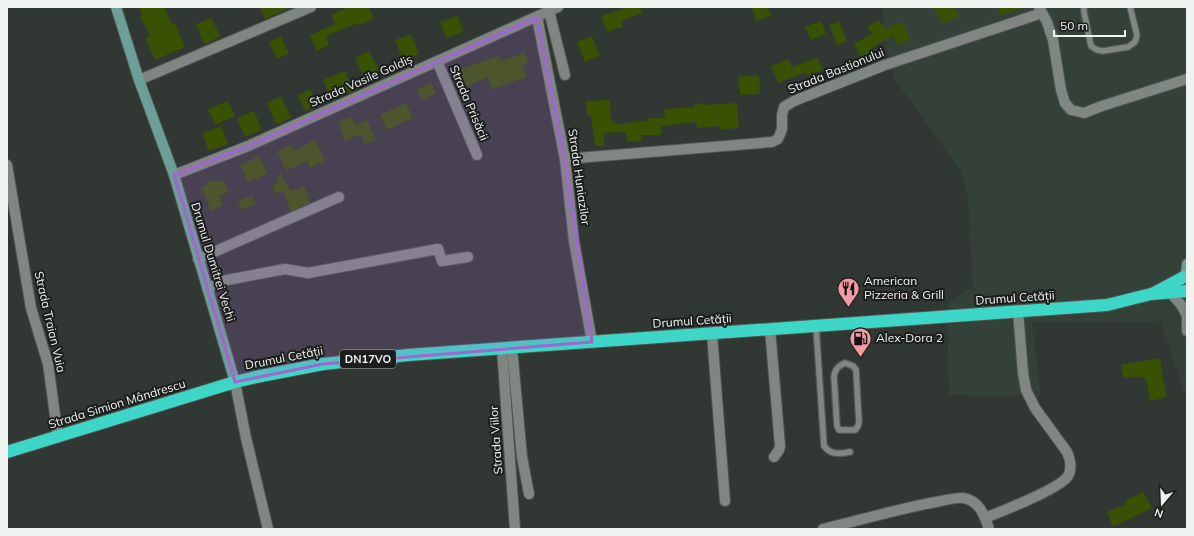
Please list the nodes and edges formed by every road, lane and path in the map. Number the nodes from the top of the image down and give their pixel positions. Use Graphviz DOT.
graph roads {
  1 [pos="116,7"];
  2 [pos="311,7"];
  3 [pos="1084,7"];
  4 [pos="1130,7"];
  5 [pos="552,8"];
  6 [pos="1041,10"];
  7 [pos="537,16"];
  8 [pos="437,62"];
  9 [pos="565,75"];
  10 [pos="1187,79"];
  11 [pos="139,80"];
  12 [pos="477,155"];
  13 [pos="565,159"];
  14 [pos="7,165"];
  15 [pos="174,175"];
  16 [pos="339,197"];
  17 [pos="468,257"];
  18 [pos="198,259"];
  19 [pos="1186,277"];
  20 [pos="207,288"];
  21 [pos="1171,293"];
  22 [pos="1151,294"];
  23 [pos="1187,307"];
  24 [pos="1018,311"];
  25 [pos="1187,316"];
  26 [pos="816,326"];
  27 [pos="1187,327"];
  28 [pos="770,329"];
  29 [pos="1187,331"];
  30 [pos="712,334"];
  31 [pos="592,342"];
  32 [pos="507,348"];
  33 [pos="845,363"];
  34 [pos="235,382"];
  35 [pos="58,437"];
  36 [pos="7,452"];
  37 [pos="850,452"];
  38 [pos="774,457"];
  39 [pos="529,494"];
  40 [pos="726,501"];
  41 [pos="985,518"];
  42 [pos="268,529"];
  43 [pos="515,529"];
  44 [pos="823,529"];
  45 [pos="989,529"];
  1 -- 11 [label="street, Drumul Dumitrei Vechi"];
  2 -- 11 [label="street"];
  3 -- 4 [label="lane"];
  5 -- 7 [label="street, Strada Vasile Goldiș"];
  5 -- 9 [label="street"];
  6 -- 10 [label="street"];
  6 -- 13 [label="street, Strada Bastionului"];
  7 -- 8 [label="street, Strada Vasile Goldiș"];
  7 -- 13 [label="street, Strada Huniazilor"];
  8 -- 12 [label="street, Strada Prisăcii"];
  8 -- 15 [label="street, Strada Vasile Goldiș"];
  11 -- 15 [label="street, Drumul Dumitrei Vechi"];
  13 -- 31 [label="street, Strada Huniazilor"];
  14 -- 35 [label="street, Strada Traian Vuia"];
  15 -- 18 [label="street, Drumul Dumitrei Vechi"];
  16 -- 18 [label="street"];
  17 -- 20 [label="street"];
  18 -- 20 [label="street, Drumul Dumitrei Vechi"];
  19 -- 21 [label="highway, Drumul Cetății / DN17VO"];
  19 -- 22 [label="highway, Drumul Cetății / DN17VO"];
  20 -- 34 [label="street, Drumul Dumitrei Vechi"];
  21 -- 22 [label="highway, Drumul Cetății / DN17VO"];
  21 -- 25 [label="street"];
  22 -- 24 [label="highway, Drumul Cetății / DN17VO"];
  23 -- 25 [label="street"];
  24 -- 26 [label="highway, Drumul Cetății / DN17VO"];
  24 -- 41 [label="street"];
  25 -- 27 [label="street"];
  26 -- 28 [label="highway, Drumul Cetății / DN17VO"];
  26 -- 37 [label="lane"];
  27 -- 29 [label="street"];
  28 -- 30 [label="highway, Drumul Cetății / DN17VO"];
  28 -- 38 [label="street"];
  30 -- 31 [label="highway, Drumul Cetății / DN17VO"];
  30 -- 40 [label="street"];
  31 -- 32 [label="highway, Drumul Cetății / DN17VO"];
  32 -- 34 [label="highway, Drumul Cetății / DN17VO"];
  32 -- 39 [label="street"];
  32 -- 43 [label="street, Strada Viilor"];
  33 -- 33 [label="lane"];
  34 -- 35 [label="highway, Strada Simion Mândrescu / DN17VO"];
  34 -- 42 [label="street, Drumul Dumitrei Vechi"];
  35 -- 36 [label="highway, Strada Simion Mândrescu / DN17VO"];
  41 -- 44 [label="street"];
  41 -- 45 [label="street"];
}
